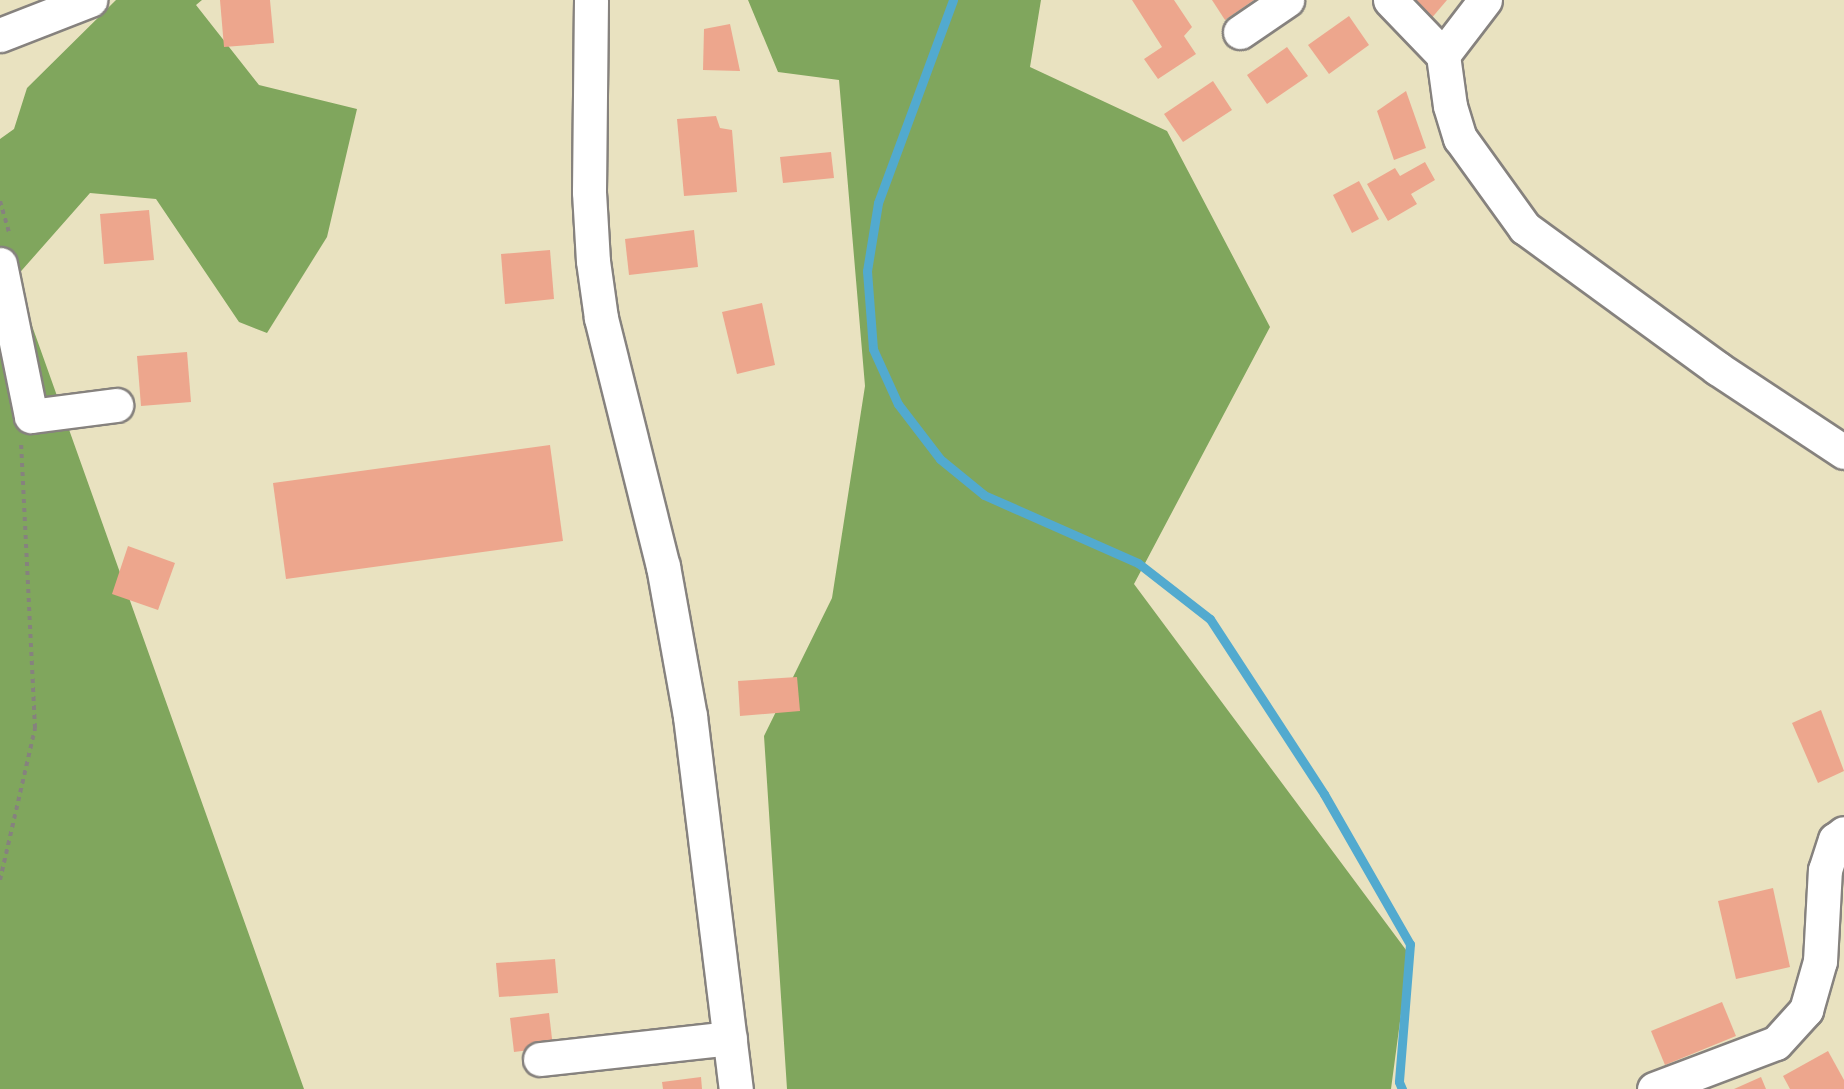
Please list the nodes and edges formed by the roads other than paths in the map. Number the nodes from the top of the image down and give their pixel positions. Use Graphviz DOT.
graph roads {
  1 [pos="90,0"];
  2 [pos="591,0"];
  3 [pos="1287,0"];
  4 [pos="1390,0"];
  5 [pos="1485,0"];
  6 [pos="1240,32"];
  7 [pos="0,35"];
  8 [pos="1443,55"];
  9 [pos="6,253"];
  10 [pos="116,405"];
  11 [pos="1844,452"];
  12 [pos="1844,833"];
  13 [pos="730,1038"];
  14 [pos="540,1059"];
  15 [pos="736,1089"];
  16 [pos="1654,1089"];
  1 -- 7 [label="street"];
  2 -- 13 [label="street"];
  3 -- 6 [label="street"];
  4 -- 8 [label="street"];
  5 -- 8 [label="street"];
  8 -- 11 [label="street"];
  9 -- 10 [label="street"];
  12 -- 16 [label="street"];
  13 -- 14 [label="street"];
  13 -- 15 [label="street"];
}
